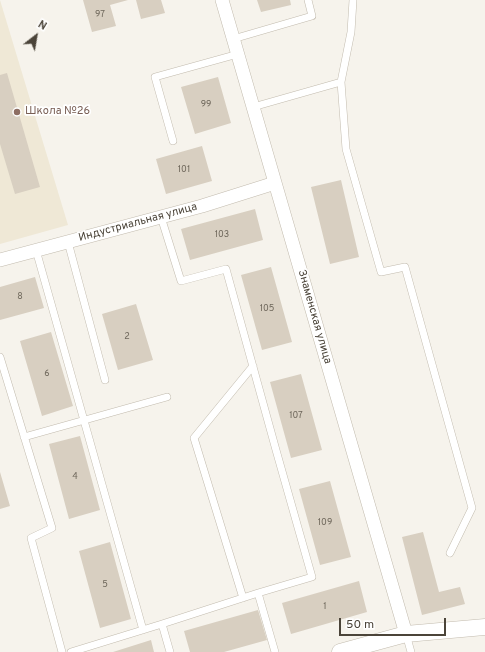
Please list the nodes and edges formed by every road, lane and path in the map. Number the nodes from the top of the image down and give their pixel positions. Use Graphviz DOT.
graph roads {
  1 [pos="222,0"];
  2 [pos="308,0"];
  3 [pos="353,0"];
  4 [pos="233,39"];
  5 [pos="238,54"];
  6 [pos="341,82"];
  7 [pos="253,107"];
  8 [pos="173,141"];
  9 [pos="275,183"];
  10 [pos="161,217"];
  11 [pos="68,242"];
  12 [pos="36,250"];
  13 [pos="0,260"];
  14 [pos="0,357"];
  15 [pos="253,366"];
  16 [pos="105,380"];
  17 [pos="167,397"];
  18 [pos="84,421"];
  19 [pos="24,437"];
  20 [pos="450,552"];
  21 [pos="258,592"];
  22 [pos="243,598"];
  23 [pos="162,624"];
  24 [pos="485,627"];
  25 [pos="143,630"];
  26 [pos="406,634"];
  27 [pos="62,652"];
  28 [pos="71,652"];
  29 [pos="170,652"];
  30 [pos="275,652"];
  31 [pos="340,652"];
  32 [pos="411,652"];
  1 -- 4 [label="street, Знаменская улица"];
  2 -- 4 [label="lane"];
  3 -- 6 [label="lane"];
  4 -- 5 [label="street, Знаменская улица"];
  5 -- 7 [label="street, Знаменская улица"];
  5 -- 8 [label="lane"];
  6 -- 7 [label="lane"];
  6 -- 20 [label="lane"];
  7 -- 9 [label="street, Знаменская улица"];
  9 -- 10 [label="street, Индустриальная улица"];
  9 -- 26 [label="street, Знаменская улица"];
  10 -- 11 [label="street, Индустриальная улица"];
  10 -- 15 [label="lane"];
  11 -- 12 [label="street, Индустриальная улица"];
  11 -- 16 [label="lane"];
  12 -- 13 [label="street, Индустриальная улица"];
  12 -- 18 [label="lane"];
  14 -- 19 [label="lane"];
  15 -- 21 [label="lane"];
  15 -- 22 [label="lane"];
  17 -- 18 [label="lane"];
  18 -- 19 [label="lane"];
  18 -- 25 [label="lane"];
  19 -- 27 [label="lane"];
  21 -- 22 [label="lane"];
  21 -- 30 [label="lane"];
  22 -- 23 [label="lane"];
  23 -- 25 [label="lane"];
  23 -- 29 [label="lane"];
  24 -- 26 [label="street"];
  25 -- 28 [label="lane"];
  26 -- 31 [label="street"];
  26 -- 32 [label="lane"];
}
